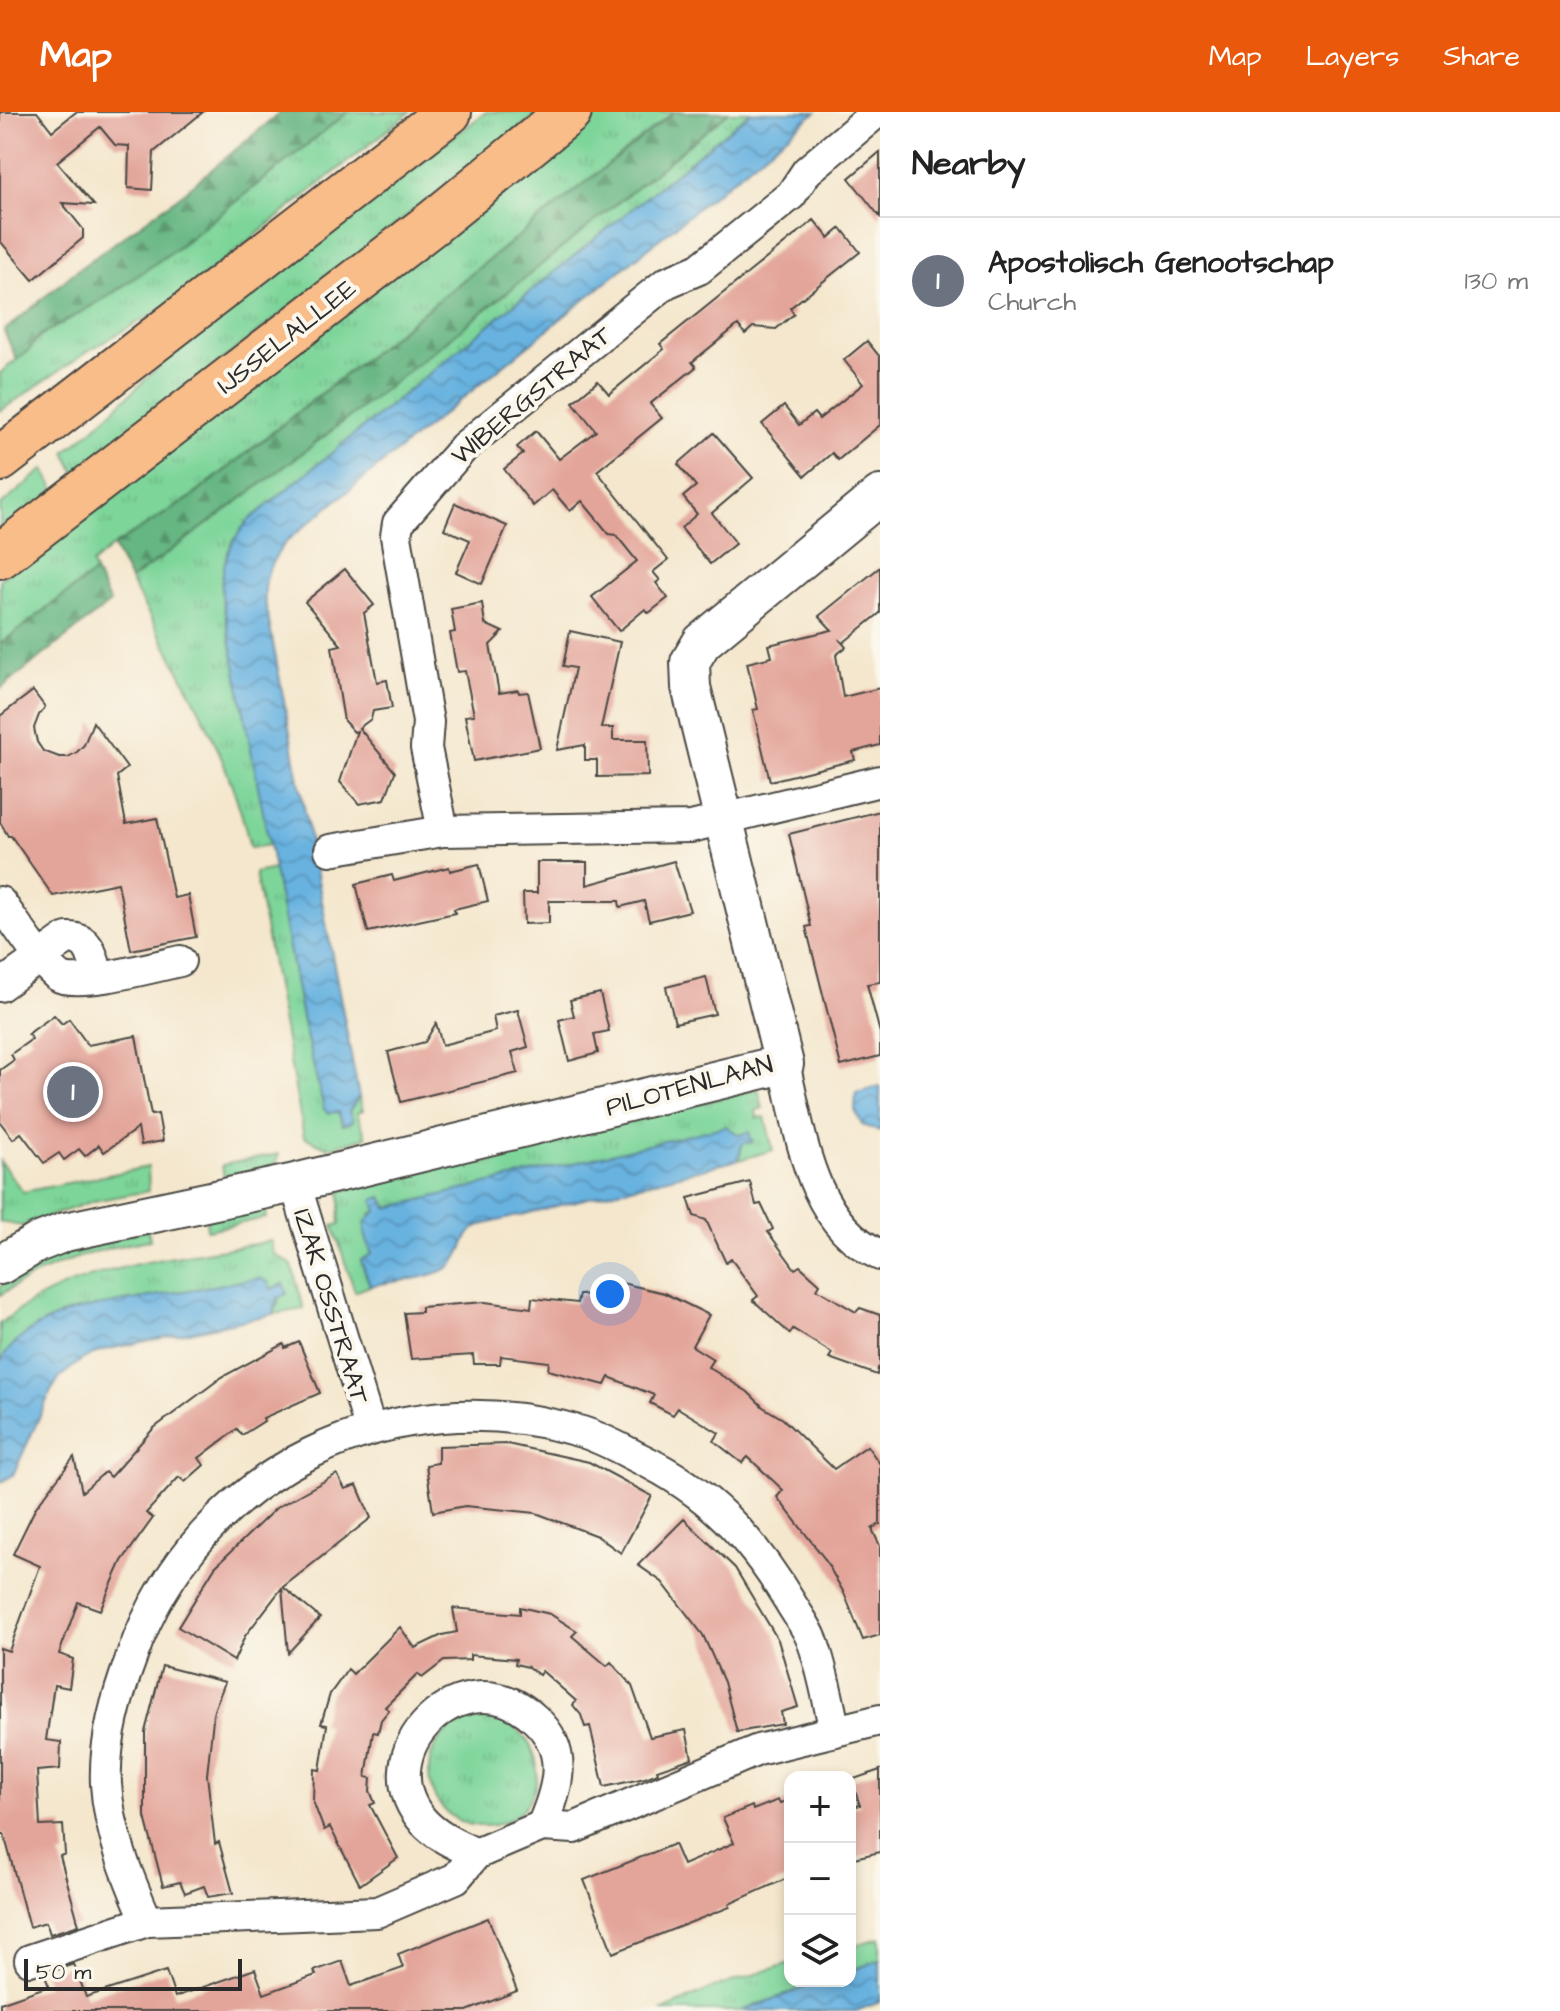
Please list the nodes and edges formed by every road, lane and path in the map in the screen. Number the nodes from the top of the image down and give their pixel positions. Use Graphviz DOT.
graph roads {
  1 [pos="449,112"];
  2 [pos="569,112"];
  3 [pos="877,112"];
  4 [pos="0,459"];
  5 [pos="880,495"];
  6 [pos="0,556"];
  7 [pos="880,781"];
  8 [pos="724,821"];
  9 [pos="443,831"];
  10 [pos="330,850"];
  11 [pos="0,902"];
  12 [pos="41,955"];
  13 [pos="180,961"];
  14 [pos="0,986"];
  15 [pos="784,1064"];
  16 [pos="295,1183"];
  17 [pos="880,1255"];
  18 [pos="4,1256"];
  19 [pos="370,1428"];
  20 [pos="880,1720"];
  21 [pos="835,1731"];
  22 [pos="542,1826"];
  23 [pos="476,1854"];
  24 [pos="147,1921"];
  25 [pos="30,1960"];
  1 -- 4 [label="main road"];
  2 -- 6 [label="main road, IJSSELALLEE"];
  3 -- 9 [label="street, WIBERGSTRAAT"];
  5 -- 8 [label="street, PILOTENLAAN"];
  7 -- 8 [label="street"];
  8 -- 9 [label="street"];
  8 -- 15 [label="street, PILOTENLAAN"];
  9 -- 10 [label="street"];
  11 -- 12 [label="street"];
  12 -- 13 [label="street"];
  12 -- 14 [label="street"];
  15 -- 16 [label="street, PILOTENLAAN"];
  15 -- 17 [label="street"];
  16 -- 18 [label="street, PILOTENLAAN"];
  16 -- 19 [label="street, IZAK OSSTRAAT"];
  19 -- 21 [label="street, IZAK OSSTRAAT"];
  19 -- 24 [label="street, IZAK OSSTRAAT"];
  20 -- 21 [label="street"];
  21 -- 22 [label="street"];
  22 -- 23 [label="street"];
  22 -- 23 [label="street"];
  23 -- 24 [label="street"];
  24 -- 25 [label="street"];
}
